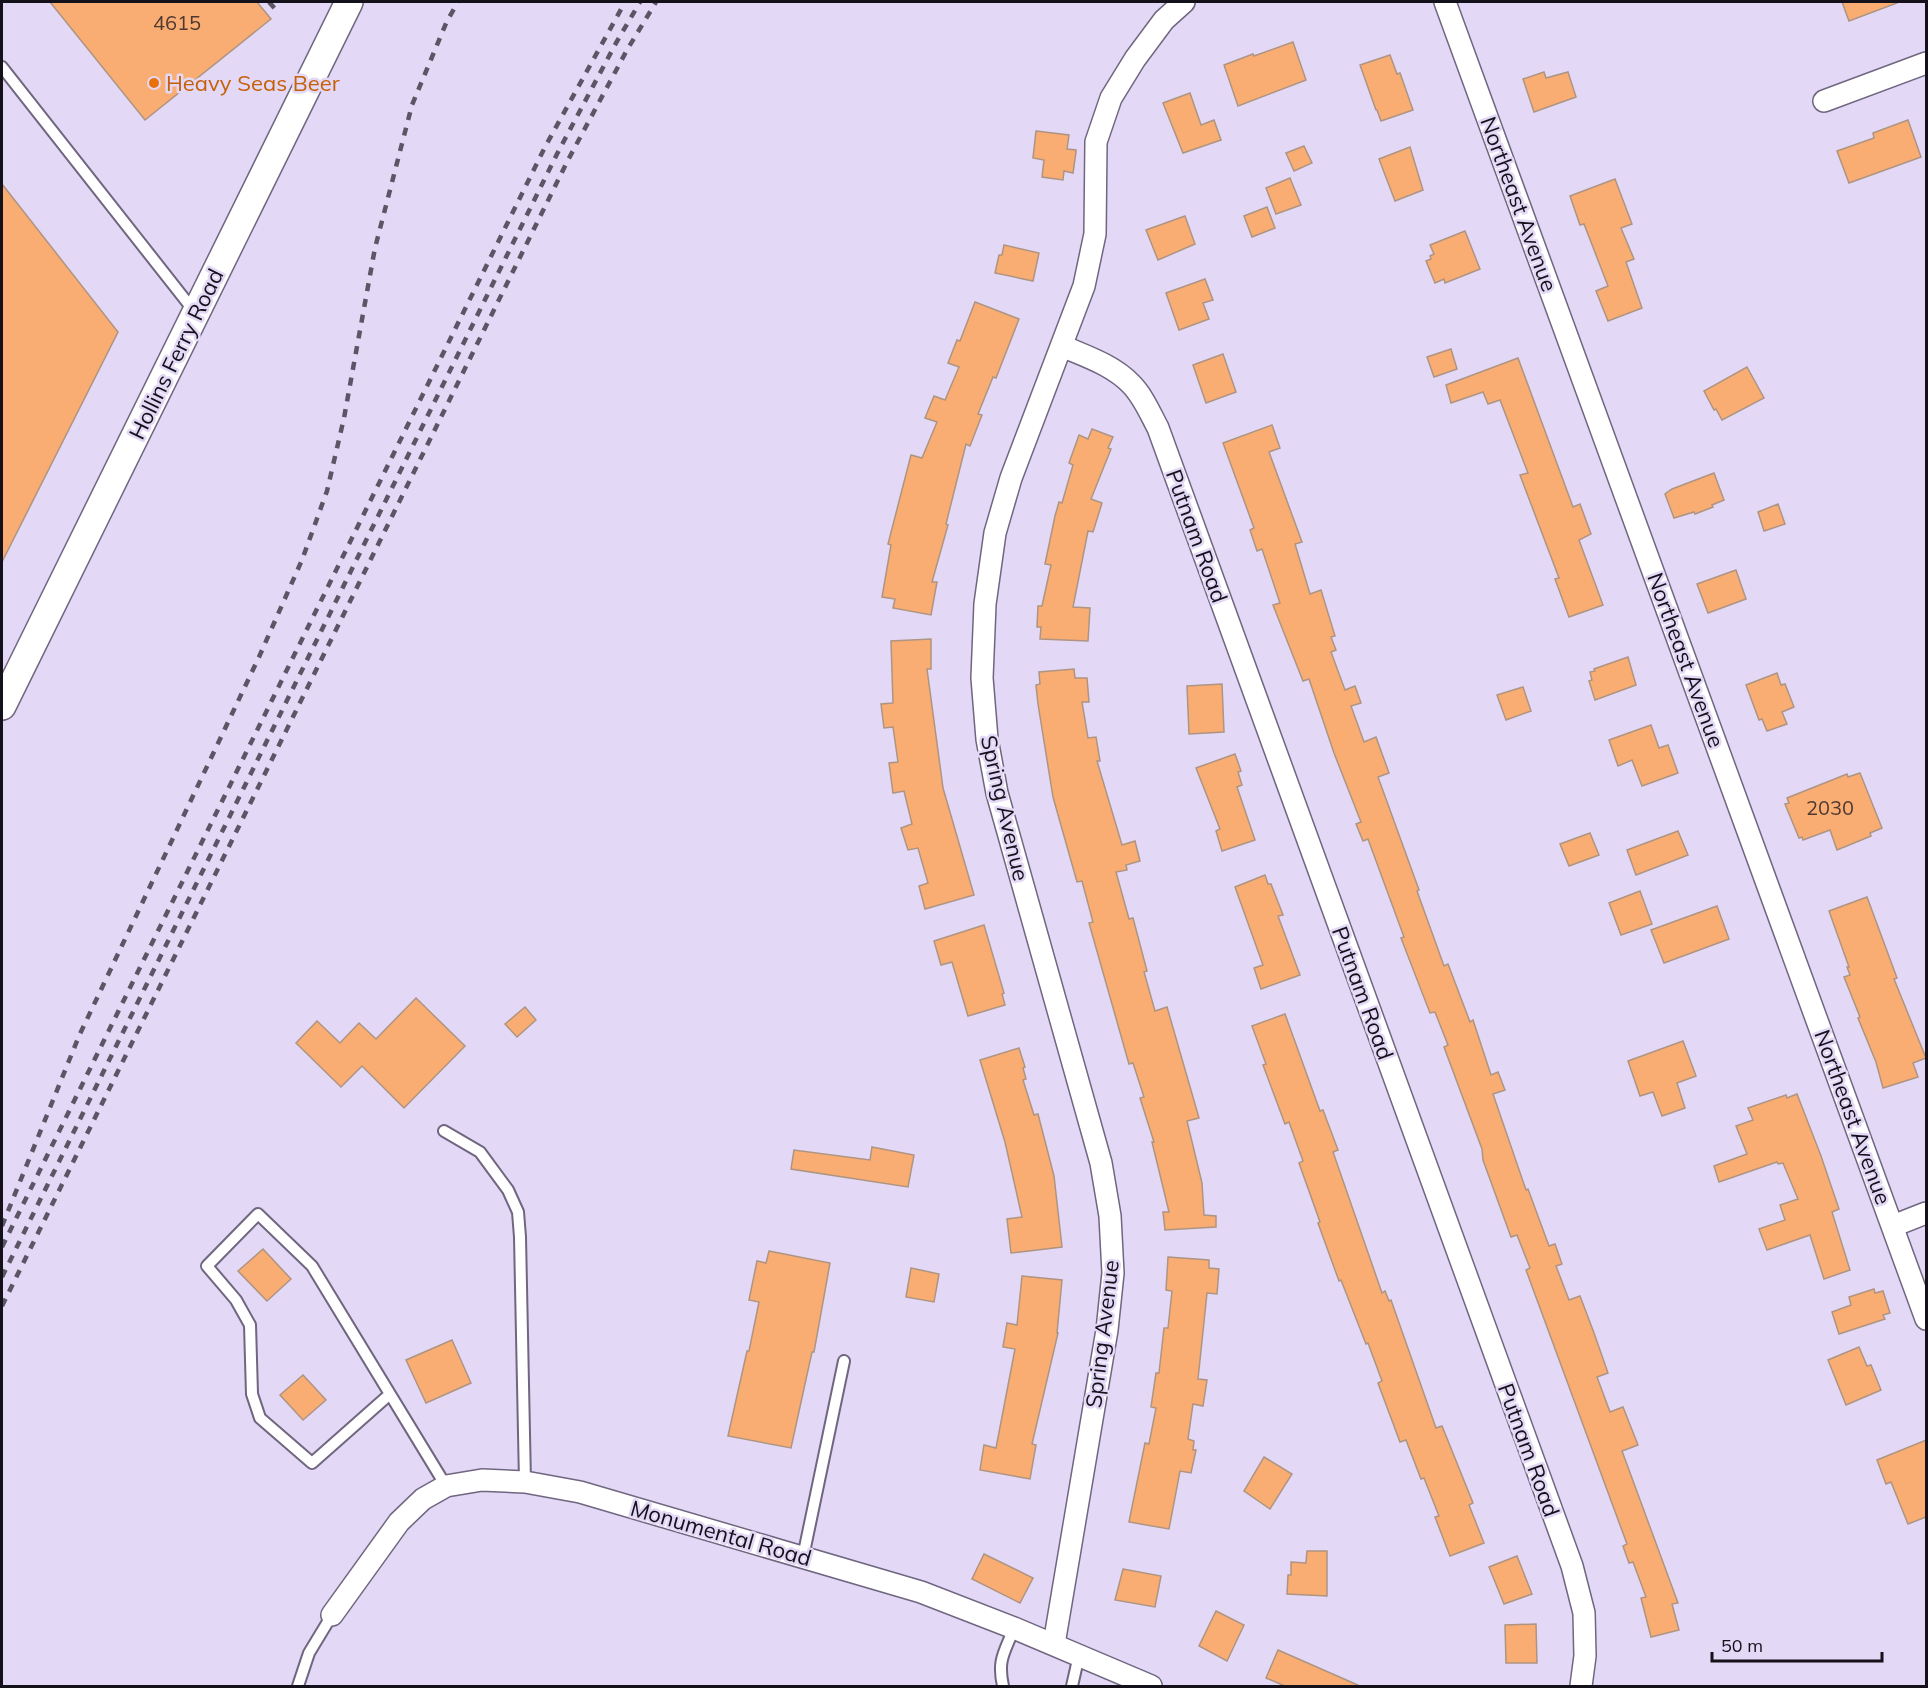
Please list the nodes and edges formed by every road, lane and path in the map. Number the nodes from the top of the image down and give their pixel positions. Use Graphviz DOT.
graph roads {
  1 [pos="349,2"];
  2 [pos="1184,2"];
  3 [pos="1445,2"];
  4 [pos="1926,63"];
  5 [pos="2,67"];
  6 [pos="1824,100"];
  7 [pos="196,314"];
  8 [pos="1062,346"];
  9 [pos="5,692"];
  10 [pos="444,1131"];
  11 [pos="1926,1213"];
  12 [pos="1893,1226"];
  13 [pos="1926,1319"];
  14 [pos="844,1361"];
  15 [pos="390,1394"];
  16 [pos="525,1482"];
  17 [pos="446,1486"];
  18 [pos="803,1557"];
  19 [pos="332,1615"];
  20 [pos="1014,1628"];
  21 [pos="1054,1644"];
  22 [pos="1079,1655"];
  23 [pos="298,1686"];
  24 [pos="1003,1686"];
  25 [pos="1072,1686"];
  26 [pos="1151,1686"];
  27 [pos="1581,1686"];
  1 -- 7 [label="street, Hollins Ferry Road"];
  2 -- 8 [label="street, Spring Avenue"];
  3 -- 12 [label="street, Northeast Avenue"];
  4 -- 6 [label="street"];
  5 -- 7 [label="lane"];
  7 -- 9 [label="street, Hollins Ferry Road"];
  8 -- 21 [label="street, Spring Avenue"];
  8 -- 27 [label="street, Putnam Road"];
  10 -- 16 [label="lane"];
  11 -- 12 [label="street"];
  12 -- 13 [label="street, Northeast Avenue"];
  14 -- 18 [label="lane"];
  15 -- 15 [label="lane"];
  15 -- 17 [label="lane"];
  16 -- 17 [label="street, Monumental Road"];
  16 -- 18 [label="street, Monumental Road"];
  17 -- 19 [label="street, Monumental Road"];
  18 -- 20 [label="street, Monumental Road"];
  19 -- 23 [label="lane"];
  20 -- 21 [label="street, Monumental Road"];
  20 -- 24 [label="lane"];
  21 -- 22 [label="street, Monumental Road"];
  22 -- 25 [label="lane"];
  22 -- 26 [label="street, Monumental Road"];
}
